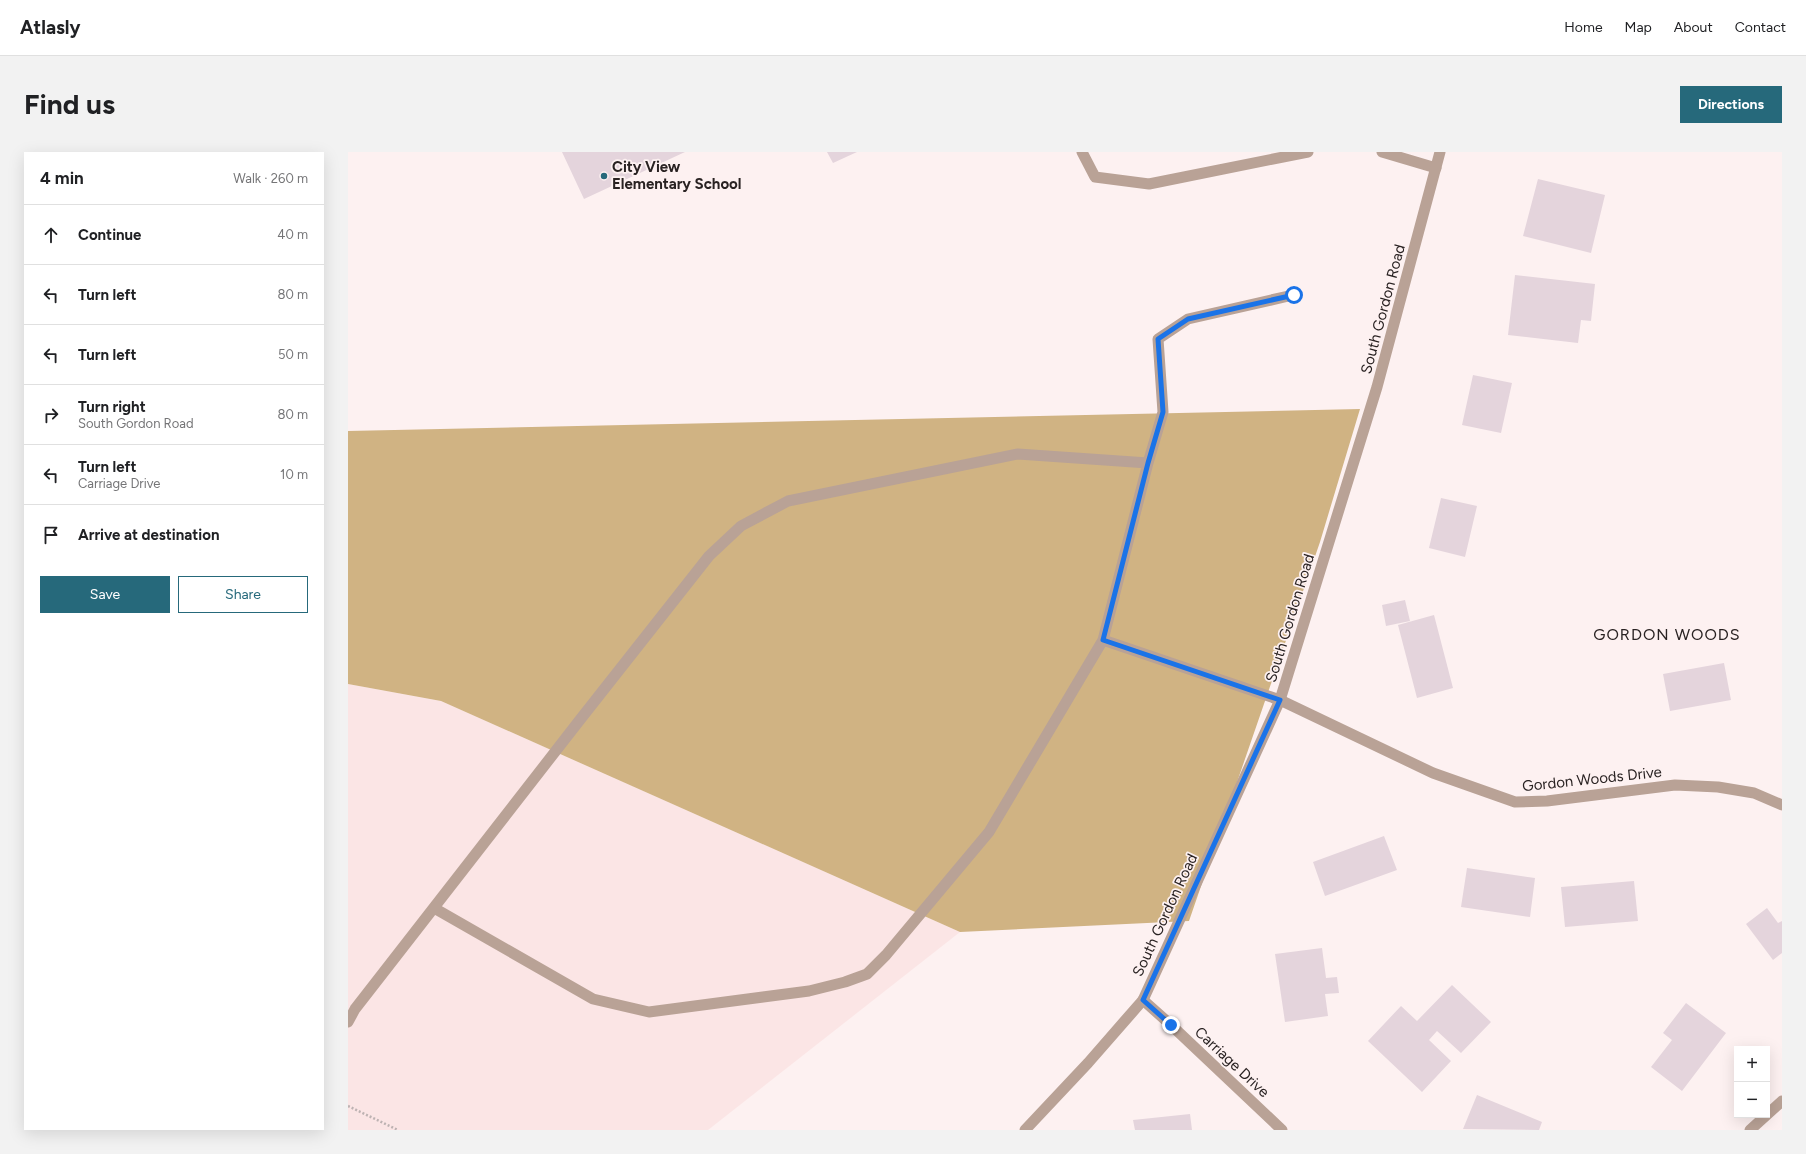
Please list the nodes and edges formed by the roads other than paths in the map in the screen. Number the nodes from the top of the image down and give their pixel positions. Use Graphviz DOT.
graph roads {
  1 [pos="1082,152"];
  2 [pos="1308,152"];
  3 [pos="1440,152"];
  4 [pos="1389,153"];
  5 [pos="1436,168"];
  6 [pos="1294,295"];
  7 [pos="1148,463"];
  8 [pos="1103,640"];
  9 [pos="1280,700"];
  10 [pos="1782,805"];
  11 [pos="434,908"];
  12 [pos="1143,1000"];
  13 [pos="348,1022"];
  14 [pos="1782,1101"];
  15 [pos="1025,1130"];
  16 [pos="1282,1130"];
  17 [pos="1750,1130"];
  1 -- 2 [label="street"];
  3 -- 5 [label="street, South Gordon Road"];
  4 -- 5 [label="street"];
  5 -- 9 [label="street, South Gordon Road"];
  6 -- 7 [label="street"];
  7 -- 8 [label="street"];
  7 -- 11 [label="street"];
  8 -- 9 [label="street, Gordon Woods Drive"];
  8 -- 11 [label="street"];
  9 -- 10 [label="street, Gordon Woods Drive"];
  9 -- 12 [label="street, South Gordon Road"];
  11 -- 13 [label="street"];
  12 -- 15 [label="street, South Gordon Road"];
  12 -- 16 [label="street, Carriage Drive"];
  14 -- 17 [label="street"];
}
